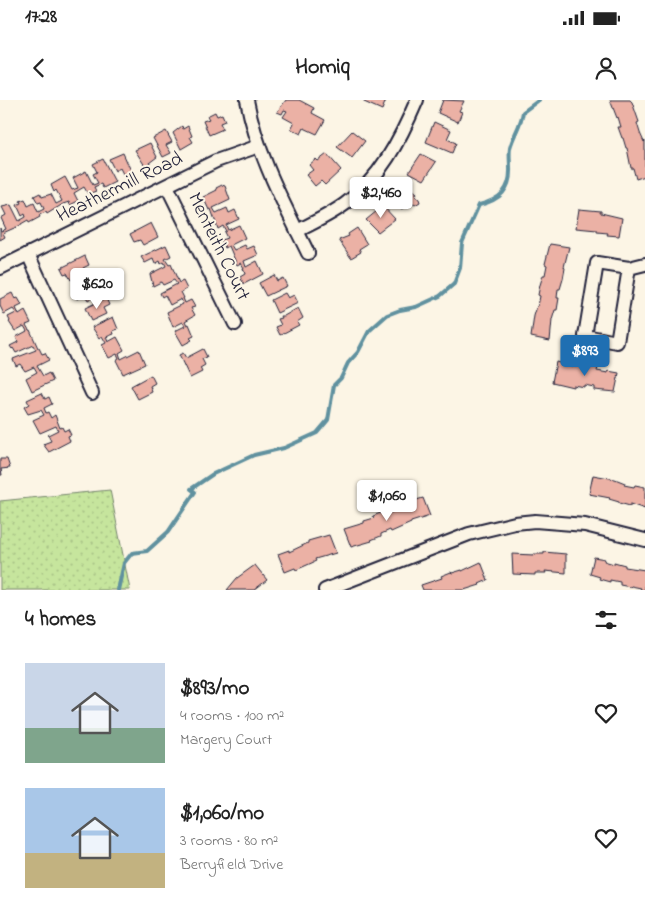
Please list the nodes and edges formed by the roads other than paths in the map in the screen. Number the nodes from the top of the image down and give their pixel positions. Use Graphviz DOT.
graph roads {
  1 [pos="247,100"];
  2 [pos="417,100"];
  3 [pos="259,146"];
  4 [pos="167,186"];
  5 [pos="297,231"];
  6 [pos="308,253"];
  7 [pos="28,254"];
  8 [pos="645,264"];
  9 [pos="0,268"];
  10 [pos="629,268"];
  11 [pos="235,324"];
  12 [pos="92,393"];
  13 [pos="645,540"];
  14 [pos="325,590"];
  1 -- 3 [label="street"];
  2 -- 5 [label="street"];
  3 -- 4 [label="street, Heathermill Road"];
  3 -- 5 [label="street"];
  4 -- 7 [label="street, Heathermill Road"];
  4 -- 11 [label="street, Menteith Court"];
  5 -- 6 [label="street"];
  7 -- 9 [label="street, Heathermill Road"];
  7 -- 12 [label="street"];
  8 -- 10 [label="street"];
  10 -- 10 [label="street"];
  13 -- 14 [label="street"];
}
